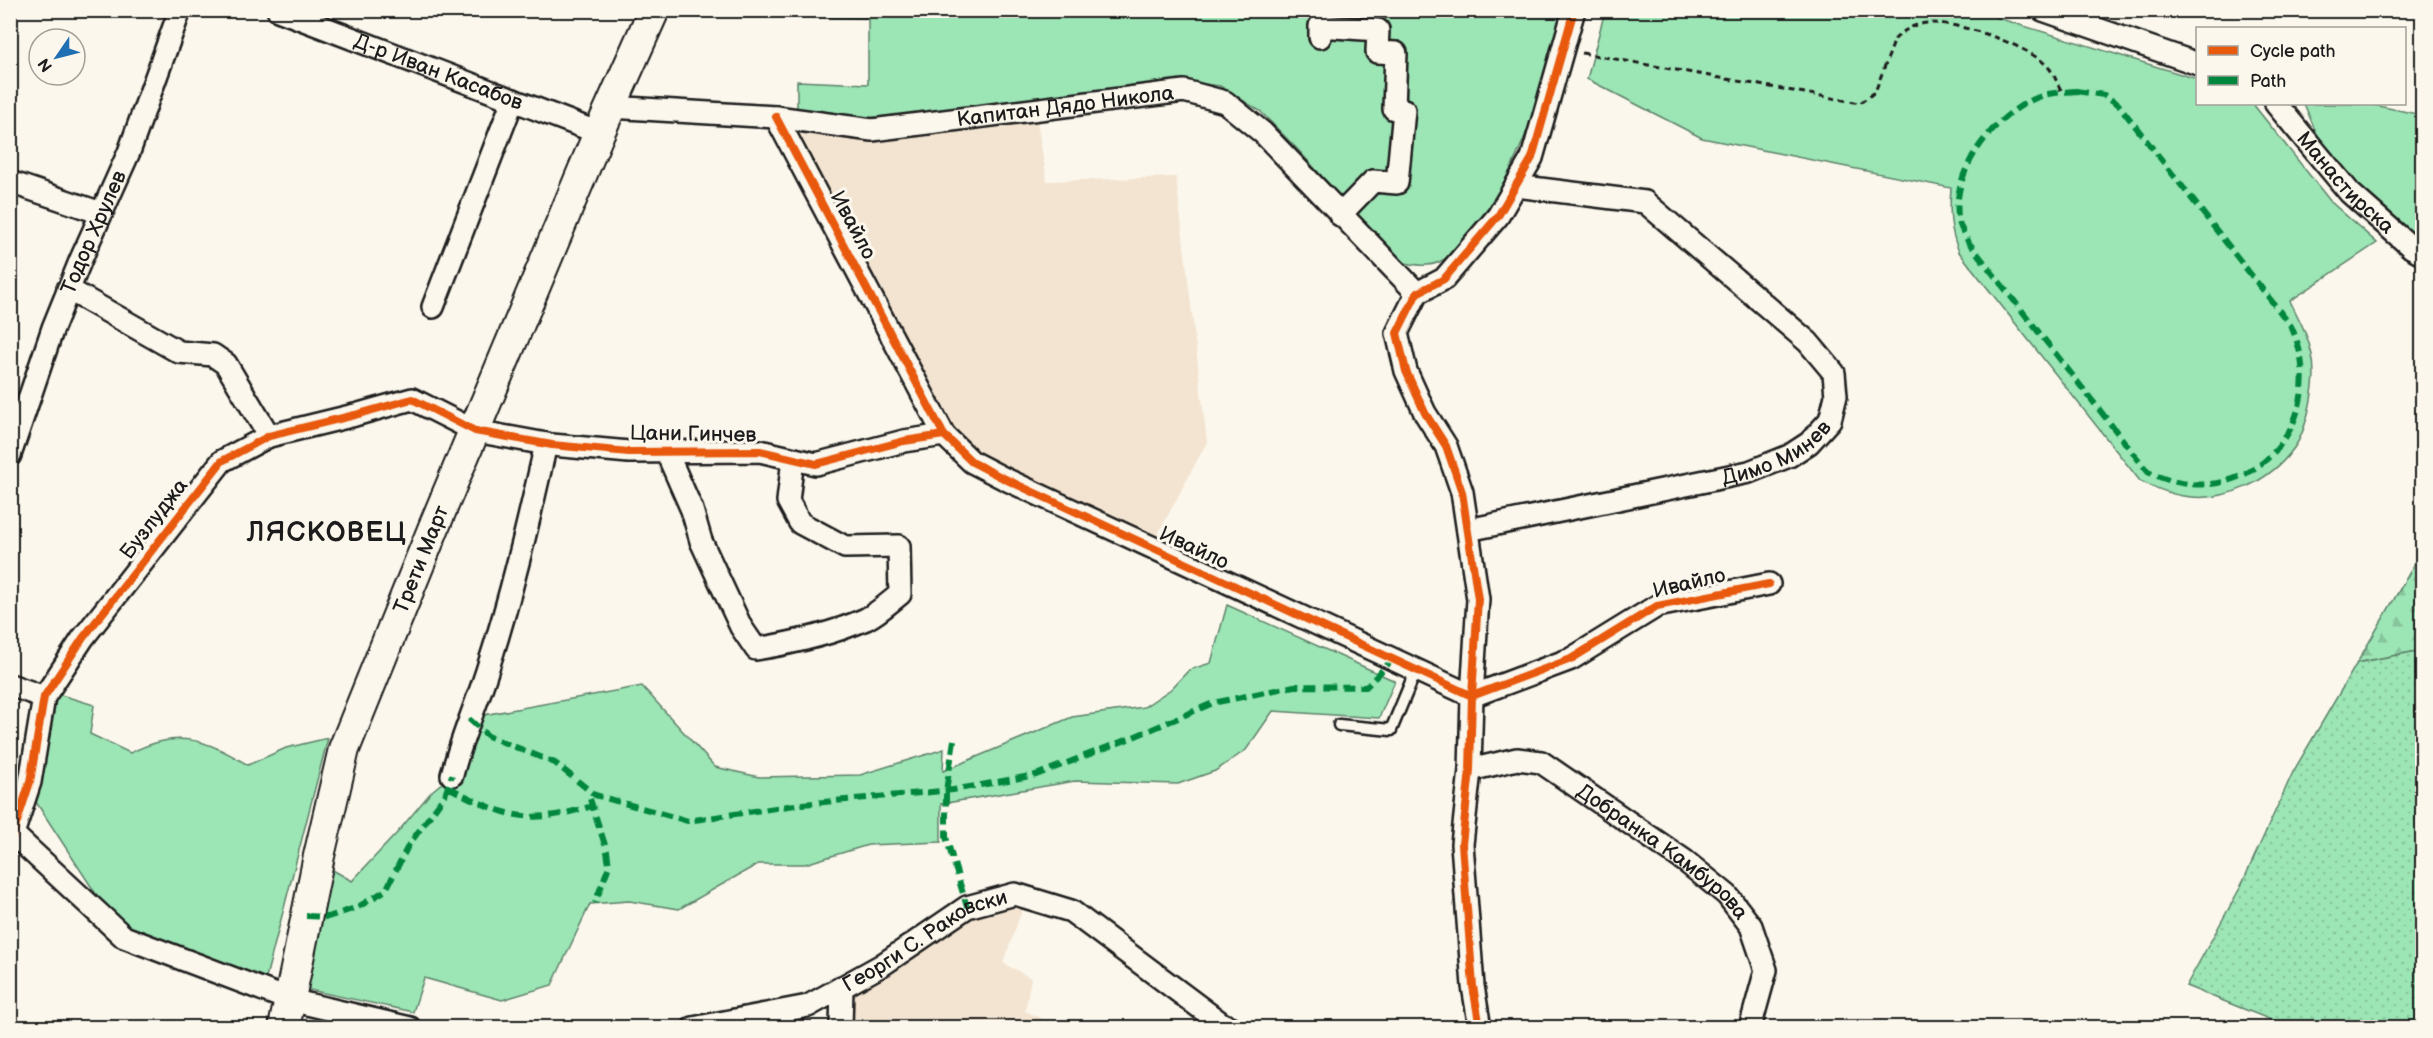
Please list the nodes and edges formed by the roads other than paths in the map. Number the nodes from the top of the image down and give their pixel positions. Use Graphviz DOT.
graph roads {
  1 [pos="180,10"];
  2 [pos="278,10"];
  3 [pos="654,10"];
  4 [pos="1574,10"];
  5 [pos="2043,10"];
  6 [pos="1320,37"];
  7 [pos="2196,63"];
  8 [pos="513,100"];
  9 [pos="2277,105"];
  10 [pos="777,117"];
  11 [pos="605,120"];
  12 [pos="10,182"];
  13 [pos="1516,186"];
  14 [pos="101,213"];
  15 [pos="1340,215"];
  16 [pos="2422,253"];
  17 [pos="68,290"];
  18 [pos="1417,293"];
  19 [pos="433,307"];
  20 [pos="475,431"];
  21 [pos="944,435"];
  22 [pos="269,436"];
  23 [pos="546,444"];
  24 [pos="667,453"];
  25 [pos="10,455"];
  26 [pos="793,459"];
  27 [pos="1468,530"];
  28 [pos="1769,584"];
  29 [pos="1416,670"];
  30 [pos="10,685"];
  31 [pos="1472,696"];
  32 [pos="44,697"];
  33 [pos="1339,725"];
  34 [pos="1470,770"];
  35 [pos="452,775"];
  36 [pos="12,839"];
  37 [pos="842,987"];
  38 [pos="287,1013"];
  39 [pos="385,1025"];
  40 [pos="410,1028"];
  41 [pos="693,1028"];
  42 [pos="841,1028"];
  43 [pos="1232,1028"];
  44 [pos="1480,1028"];
  45 [pos="1750,1028"];
  1 -- 14 [label="street, Тодор Хрулев"];
  2 -- 8 [label="street, Д-р Иван Касабов"];
  3 -- 11 [label="street, Трети Март"];
  4 -- 13 [label="street"];
  5 -- 7 [label="street"];
  6 -- 15 [label="street"];
  8 -- 11 [label="street, Д-р Иван Касабов"];
  8 -- 19 [label="street"];
  9 -- 16 [label="street, Манастирска"];
  10 -- 11 [label="street, Д-р Иван Касабов"];
  10 -- 15 [label="street, Капитан Дядо Никола"];
  10 -- 21 [label="street, Ивайло"];
  11 -- 20 [label="street, Трети Март"];
  12 -- 14 [label="street"];
  13 -- 18 [label="street"];
  13 -- 27 [label="street, Димо Минев"];
  14 -- 17 [label="street, Тодор Хрулев"];
  15 -- 18 [label="street, Капитан Дядо Никола"];
  17 -- 22 [label="street"];
  17 -- 25 [label="street, Тодор Хрулев"];
  18 -- 27 [label="street"];
  20 -- 22 [label="street, Бузлуджа"];
  20 -- 23 [label="street, Цани Гинчев"];
  20 -- 38 [label="street, Трети Март"];
  21 -- 26 [label="street, Цани Гинчев"];
  21 -- 29 [label="street, Ивайло"];
  22 -- 32 [label="street, Бузлуджа"];
  23 -- 24 [label="street, Цани Гинчев"];
  23 -- 35 [label="street"];
  24 -- 26 [label="street, Цани Гинчев"];
  24 -- 26 [label="street, Цани Гинчев"];
  27 -- 31 [label="street"];
  28 -- 31 [label="street, Ивайло"];
  29 -- 31 [label="street, Ивайло"];
  29 -- 33 [label="lane"];
  30 -- 32 [label="street"];
  31 -- 34 [label="street"];
  32 -- 36 [label="street, Бузлуджа"];
  34 -- 44 [label="street"];
  34 -- 45 [label="street, Добранка Камбурова"];
  36 -- 38 [label="street"];
  37 -- 41 [label="street, Георги С. Раковски"];
  37 -- 42 [label="street"];
  37 -- 43 [label="street, Георги С. Раковски"];
  38 -- 39 [label="street"];
  39 -- 40 [label="street"];
}
